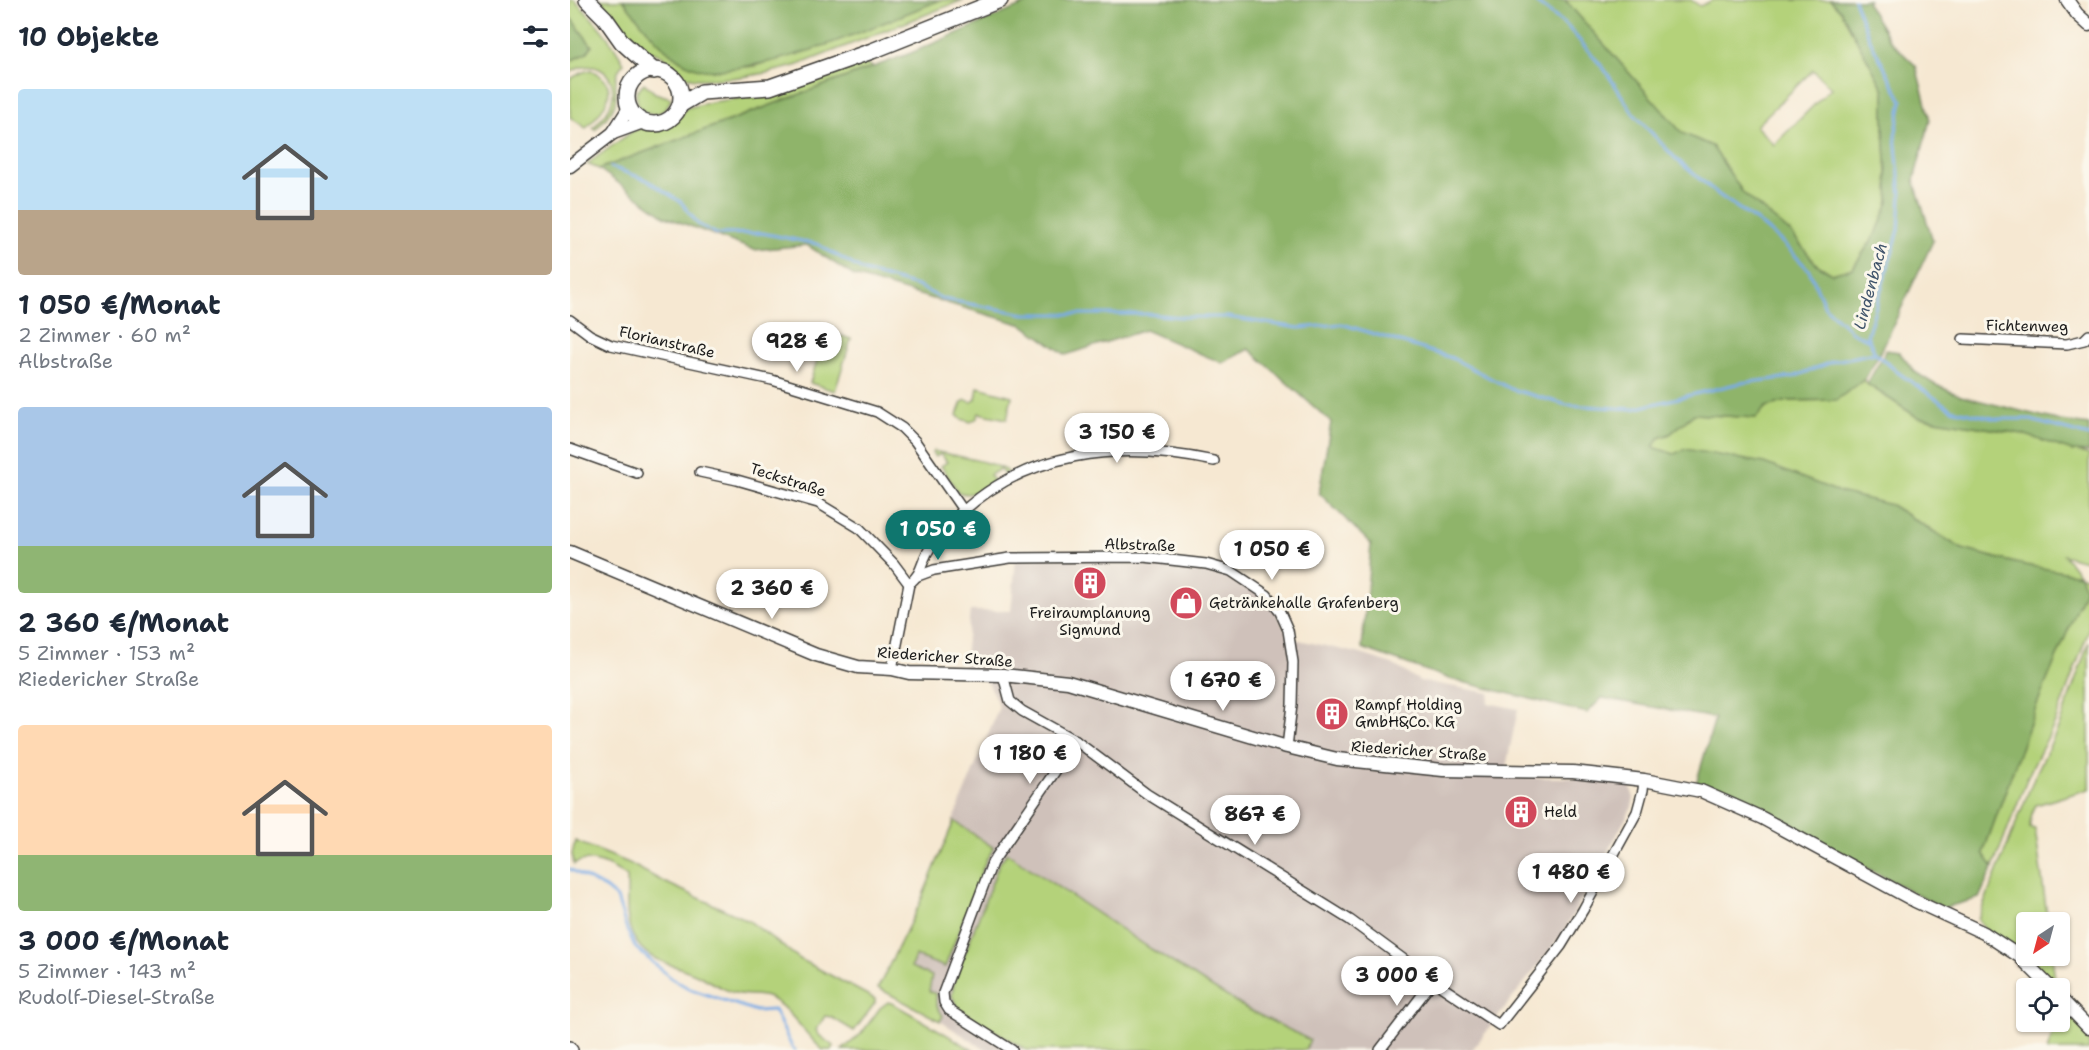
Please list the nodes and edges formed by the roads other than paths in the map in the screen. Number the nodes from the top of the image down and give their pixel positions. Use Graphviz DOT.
graph roads {
  1 [pos="586,0"];
  2 [pos="1000,0"];
  3 [pos="2067,0"];
  4 [pos="2089,25"];
  5 [pos="622,42"];
  6 [pos="654,71"];
  7 [pos="631,82"];
  8 [pos="678,88"];
  9 [pos="702,92"];
  10 [pos="680,105"];
  11 [pos="629,108"];
  12 [pos="643,122"];
  13 [pos="613,133"];
  14 [pos="570,166"];
  15 [pos="570,320"];
  16 [pos="2089,335"];
  17 [pos="1963,339"];
  18 [pos="570,449"];
  19 [pos="1214,461"];
  20 [pos="700,472"];
  21 [pos="637,473"];
  22 [pos="963,510"];
  23 [pos="570,552"];
  24 [pos="918,576"];
  25 [pos="909,584"];
  26 [pos="892,669"];
  27 [pos="1003,675"];
  28 [pos="1076,741"];
  29 [pos="1287,747"];
  30 [pos="1644,780"];
  31 [pos="2041,978"];
  32 [pos="1433,981"];
  33 [pos="2070,1008"];
  34 [pos="2089,1028"];
  35 [pos="570,1046"];
  36 [pos="573,1050"];
  37 [pos="1012,1050"];
  38 [pos="1380,1050"];
  1 -- 5 [label="main road"];
  2 -- 9 [label="main road"];
  3 -- 4 [label="street"];
  5 -- 6 [label="main road"];
  5 -- 7 [label="main road"];
  6 -- 7 [label="main road"];
  6 -- 8 [label="main road"];
  7 -- 11 [label="main road"];
  8 -- 9 [label="main road"];
  8 -- 10 [label="main road"];
  9 -- 10 [label="main road"];
  10 -- 12 [label="main road"];
  11 -- 12 [label="main road"];
  11 -- 13 [label="street"];
  12 -- 13 [label="street"];
  13 -- 14 [label="street"];
  15 -- 22 [label="street, Florianstraße"];
  16 -- 17 [label="street, Fichtenweg"];
  18 -- 21 [label="street"];
  19 -- 22 [label="street"];
  20 -- 25 [label="street, Teckstraße"];
  22 -- 24 [label="street"];
  23 -- 26 [label="street, Riedericher Straße"];
  24 -- 25 [label="street"];
  24 -- 29 [label="street, Albstraße"];
  25 -- 26 [label="street"];
  26 -- 27 [label="street, Riedericher Straße"];
  27 -- 28 [label="street"];
  27 -- 29 [label="street, Riedericher Straße"];
  28 -- 32 [label="street"];
  28 -- 37 [label="street"];
  29 -- 30 [label="street, Riedericher Straße"];
  30 -- 31 [label="street, Riedericher Straße"];
  30 -- 32 [label="street"];
  32 -- 38 [label="street"];
  33 -- 34 [label="street"];
  35 -- 36 [label="street"];
}
